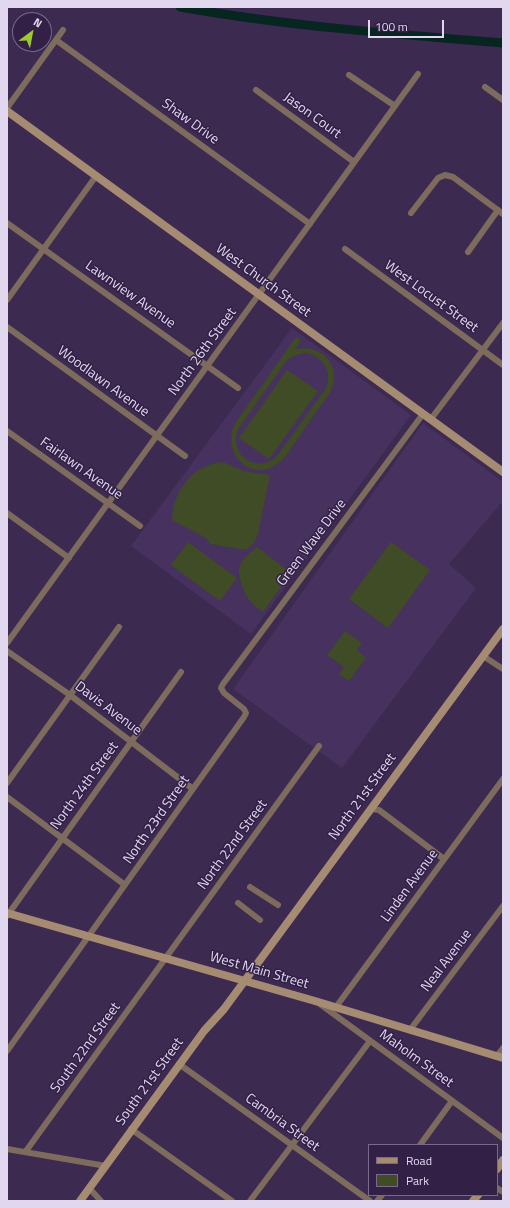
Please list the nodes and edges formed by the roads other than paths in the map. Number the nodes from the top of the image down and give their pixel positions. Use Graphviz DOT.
graph roads {
  1 [pos="63,30"];
  2 [pos="56,40"];
  3 [pos="418,74"];
  4 [pos="349,75"];
  5 [pos="485,87"];
  6 [pos="256,90"];
  7 [pos="503,100"];
  8 [pos="395,106"];
  9 [pos="7,110"];
  10 [pos="354,162"];
  11 [pos="96,176"];
  12 [pos="501,212"];
  13 [pos="411,213"];
  14 [pos="7,223"];
  15 [pos="310,224"];
  16 [pos="44,249"];
  17 [pos="345,249"];
  18 [pos="468,252"];
  19 [pos="259,294"];
  20 [pos="7,300"];
  21 [pos="503,323"];
  22 [pos="7,327"];
  23 [pos="483,350"];
  24 [pos="503,365"];
  25 [pos="207,366"];
  26 [pos="238,388"];
  27 [pos="423,414"];
  28 [pos="431,420"];
  29 [pos="7,431"];
  30 [pos="157,436"];
  31 [pos="185,456"];
  32 [pos="503,472"];
  33 [pos="108,503"];
  34 [pos="7,513"];
  35 [pos="140,526"];
  36 [pos="69,558"];
  37 [pos="119,627"];
  38 [pos="503,629"];
  39 [pos="7,643"];
  40 [pos="7,651"];
  41 [pos="483,656"];
  42 [pos="503,669"];
  43 [pos="181,672"];
  44 [pos="70,695"];
  45 [pos="244,717"];
  46 [pos="131,742"];
  47 [pos="319,746"];
  48 [pos="503,779"];
  49 [pos="7,784"];
  50 [pos="193,789"];
  51 [pos="7,797"];
  52 [pos="371,809"];
  53 [pos="62,838"];
  54 [pos="444,859"];
  55 [pos="125,885"];
  56 [pos="250,887"];
  57 [pos="238,903"];
  58 [pos="278,905"];
  59 [pos="503,906"];
  60 [pos="8,914"];
  61 [pos="260,920"];
  62 [pos="88,936"];
  63 [pos="166,958"];
  64 [pos="244,980"];
  65 [pos="315,1001"];
  66 [pos="336,1007"];
  67 [pos="410,1030"];
  68 [pos="370,1040"];
  69 [pos="503,1048"];
  70 [pos="7,1051"];
  71 [pos="500,1057"];
  72 [pos="180,1064"];
  73 [pos="452,1101"];
  74 [pos="131,1129"];
  75 [pos="503,1138"];
  76 [pos="421,1144"];
  77 [pos="292,1145"];
  78 [pos="7,1149"];
  79 [pos="26,1151"];
  80 [pos="106,1166"];
  81 [pos="89,1188"];
  82 [pos="80,1201"];
  83 [pos="101,1201"];
  84 [pos="232,1201"];
  85 [pos="250,1201"];
  86 [pos="370,1201"];
  1 -- 2 [label="street"];
  2 -- 9 [label="street"];
  2 -- 15 [label="street, Shaw Drive"];
  3 -- 8 [label="street, North 26th Street"];
  4 -- 8 [label="street"];
  5 -- 7 [label="street"];
  6 -- 10 [label="street, Jason Court"];
  8 -- 10 [label="street, North 26th Street"];
  9 -- 11 [label="main road, West Church Street"];
  10 -- 15 [label="street, North 26th Street"];
  11 -- 16 [label="street"];
  11 -- 19 [label="main road, West Church Street"];
  12 -- 13 [label="street"];
  12 -- 18 [label="street"];
  14 -- 16 [label="street, Lawnview Avenue"];
  15 -- 19 [label="street, North 26th Street"];
  16 -- 20 [label="street"];
  16 -- 25 [label="street, Lawnview Avenue"];
  17 -- 23 [label="street, West Locust Street"];
  19 -- 25 [label="street, North 26th Street"];
  19 -- 27 [label="main road, West Church Street"];
  21 -- 23 [label="street"];
  22 -- 30 [label="street, Woodlawn Avenue"];
  23 -- 24 [label="street, West Locust Street"];
  23 -- 28 [label="street"];
  25 -- 26 [label="street, Lawnview Avenue"];
  25 -- 30 [label="street, North 26th Street"];
  27 -- 28 [label="main road, West Church Street"];
  27 -- 45 [label="street, Green Wave Drive"];
  28 -- 32 [label="main road, West Church Street"];
  29 -- 33 [label="street, Fairlawn Avenue"];
  30 -- 31 [label="street, Woodlawn Avenue"];
  30 -- 33 [label="street, North 26th Street"];
  33 -- 35 [label="street, Fairlawn Avenue"];
  33 -- 36 [label="street, North 26th Street"];
  34 -- 36 [label="street"];
  36 -- 39 [label="street, North 26th Street"];
  37 -- 44 [label="street"];
  38 -- 41 [label="main road, North 21st Street"];
  40 -- 44 [label="street, Davis Avenue"];
  41 -- 42 [label="street"];
  41 -- 52 [label="main road, North 21st Street"];
  43 -- 46 [label="street, North 24th Street"];
  44 -- 46 [label="street, Davis Avenue"];
  44 -- 49 [label="street"];
  45 -- 50 [label="street, North 23rd Street"];
  46 -- 50 [label="street, Davis Avenue"];
  46 -- 53 [label="street, North 24th Street"];
  47 -- 63 [label="street, North 22nd Street"];
  48 -- 54 [label="street, Linden Avenue"];
  50 -- 55 [label="street, North 23rd Street"];
  51 -- 53 [label="street"];
  52 -- 54 [label="street"];
  52 -- 64 [label="main road, North 21st Street"];
  53 -- 55 [label="street"];
  53 -- 60 [label="street, North 24th Street"];
  54 -- 66 [label="street, Linden Avenue"];
  55 -- 62 [label="street, North 23rd Street"];
  56 -- 58 [label="street"];
  57 -- 61 [label="street"];
  59 -- 67 [label="street, Neal Avenue"];
  60 -- 62 [label="main road, West Main Street"];
  62 -- 63 [label="main road, West Main Street"];
  62 -- 70 [label="street, North 23rd Street"];
  63 -- 64 [label="main road, West Main Street"];
  63 -- 79 [label="street, South 22nd Street"];
  64 -- 65 [label="main road, West Main Street"];
  64 -- 72 [label="main road, South 21st Street"];
  65 -- 66 [label="main road, West Main Street"];
  65 -- 68 [label="street, Maholm Street"];
  66 -- 67 [label="main road, West Main Street"];
  67 -- 71 [label="main road, West Main Street"];
  68 -- 73 [label="street, Maholm Street"];
  68 -- 77 [label="street"];
  69 -- 71 [label="street"];
  72 -- 74 [label="main road, South 21st Street"];
  72 -- 77 [label="street, Cambria Street"];
  73 -- 75 [label="street, Maholm Street"];
  73 -- 76 [label="street"];
  74 -- 80 [label="main road, South 21st Street"];
  74 -- 84 [label="street"];
  77 -- 85 [label="street"];
  77 -- 86 [label="street, Cambria Street"];
  78 -- 79 [label="street"];
  79 -- 80 [label="street"];
  80 -- 81 [label="main road, South 21st Street"];
  81 -- 82 [label="main road, South 21st Street"];
  81 -- 83 [label="street"];
}
